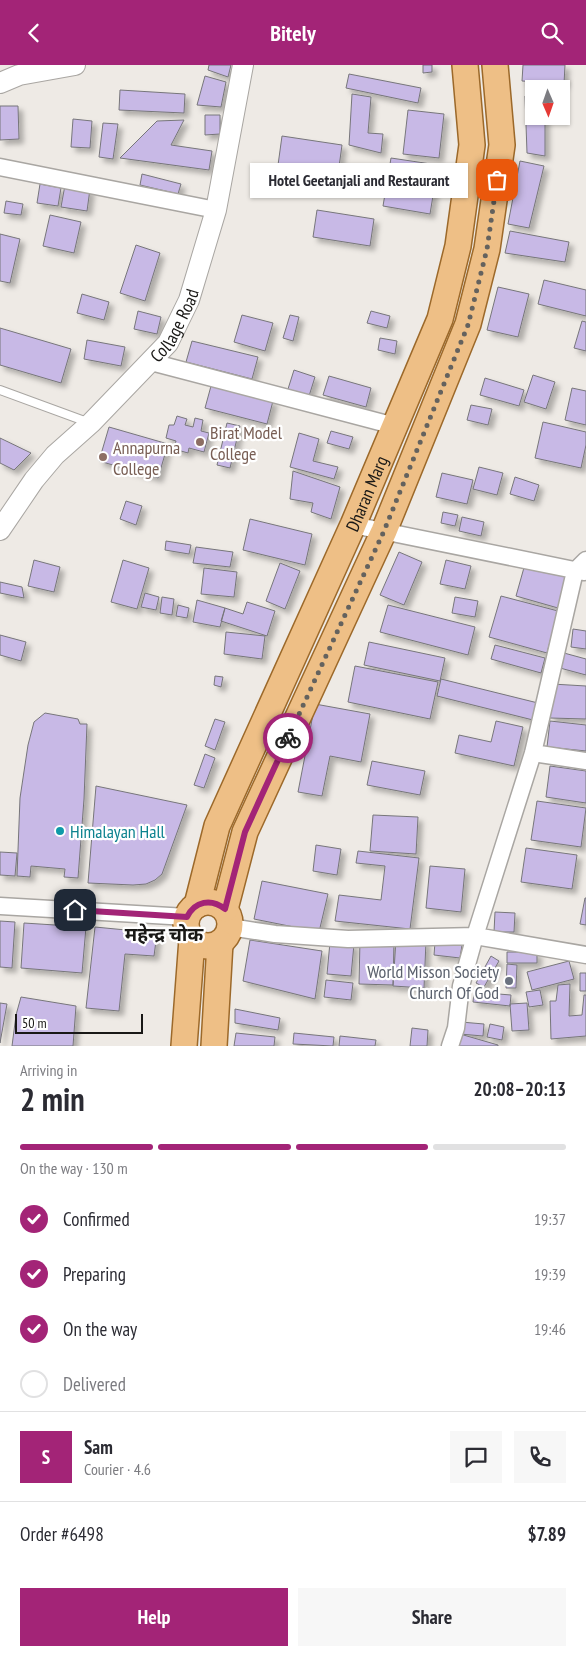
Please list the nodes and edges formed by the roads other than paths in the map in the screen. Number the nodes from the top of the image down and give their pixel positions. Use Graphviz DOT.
graph roads {
  1 [pos="75,65"];
  2 [pos="243,65"];
  3 [pos="465,65"];
  4 [pos="495,65"];
  5 [pos="21,70"];
  6 [pos="0,83"];
  7 [pos="0,167"];
  8 [pos="216,209"];
  9 [pos="151,362"];
  10 [pos="0,390"];
  11 [pos="91,423"];
  12 [pos="395,426"];
  13 [pos="353,525"];
  14 [pos="0,530"];
  15 [pos="384,531"];
  16 [pos="582,568"];
  17 [pos="534,753"];
  18 [pos="586,761"];
  19 [pos="0,906"];
  20 [pos="192,920"];
  21 [pos="225,926"];
  22 [pos="475,936"];
  23 [pos="586,955"];
  24 [pos="184,1046"];
  25 [pos="214,1046"];
  26 [pos="450,1046"];
  1 -- 5 [label="street"];
  2 -- 8 [label="street, Collage Road"];
  3 -- 12 [label="main road, Dharan Marg"];
  4 -- 15 [label="main road"];
  5 -- 6 [label="street"];
  7 -- 8 [label="street"];
  8 -- 9 [label="street, Collage Road"];
  9 -- 11 [label="street, Collage Road"];
  9 -- 12 [label="street"];
  10 -- 11 [label="lane"];
  11 -- 14 [label="street, Collage Road"];
  12 -- 13 [label="main road, Dharan Marg"];
  13 -- 15 [label="street"];
  13 -- 20 [label="main road, Dharan Marg"];
  15 -- 16 [label="street"];
  15 -- 21 [label="main road"];
  16 -- 17 [label="street"];
  17 -- 18 [label="street"];
  17 -- 22 [label="street"];
  19 -- 20 [label="street"];
  20 -- 21 [label="main road"];
  20 -- 21 [label="main road"];
  20 -- 24 [label="main road, Dharan Marg"];
  21 -- 22 [label="street"];
  21 -- 25 [label="main road"];
  22 -- 23 [label="street"];
  22 -- 26 [label="street"];
}
